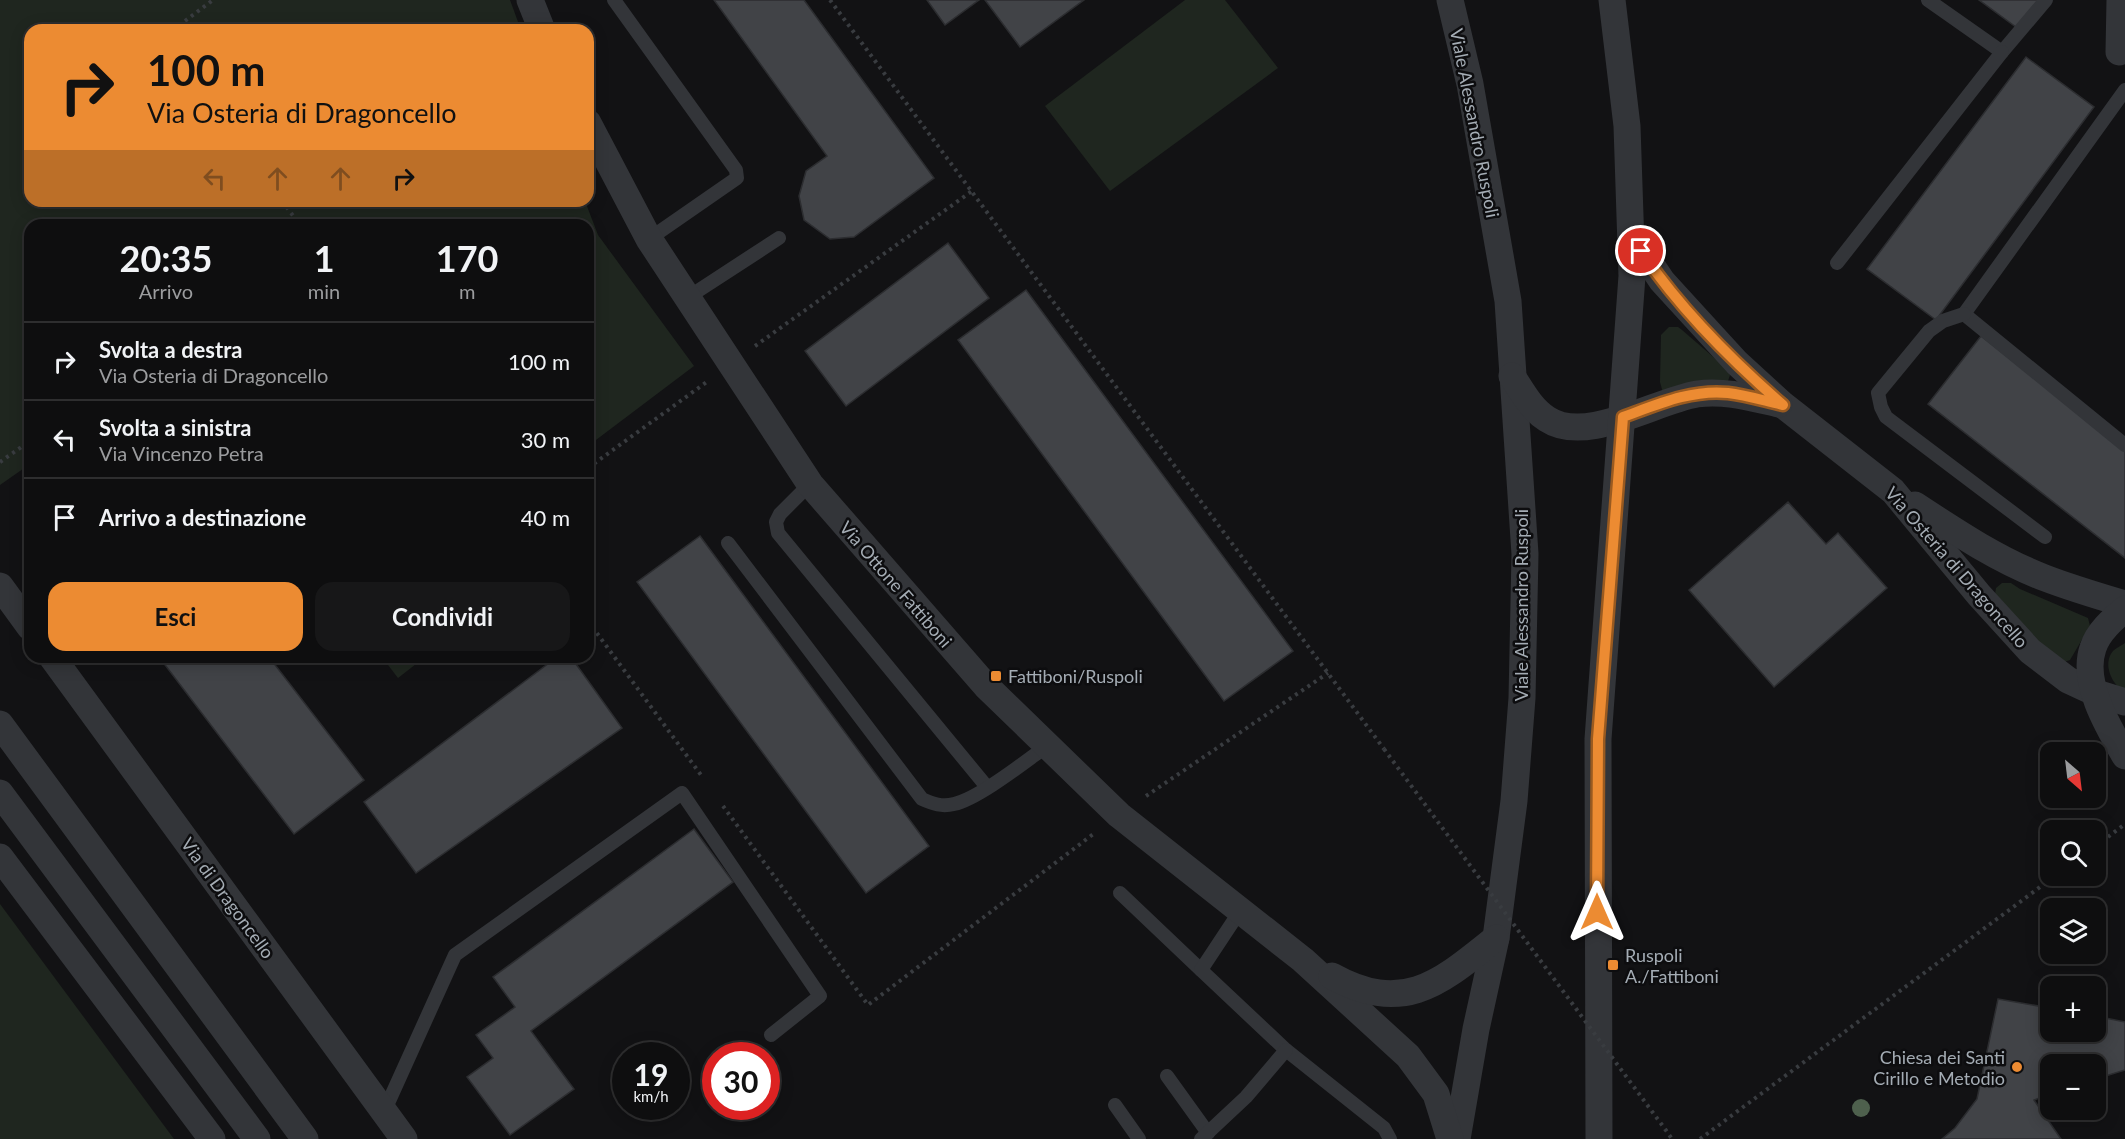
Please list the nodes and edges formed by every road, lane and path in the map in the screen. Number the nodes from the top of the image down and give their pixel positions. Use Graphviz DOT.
graph roads {
  1 [pos="213,0"];
  2 [pos="530,0"];
  3 [pos="614,0"];
  4 [pos="830,0"];
  5 [pos="1450,0"];
  6 [pos="1612,0"];
  7 [pos="1928,0"];
  8 [pos="2046,0"];
  9 [pos="2120,0"];
  10 [pos="181,24"];
  11 [pos="540,24"];
  12 [pos="2002,52"];
  13 [pos="2122,55"];
  14 [pos="2125,90"];
  15 [pos="594,134"];
  16 [pos="972,191"];
  17 [pos="1631,235"];
  18 [pos="779,238"];
  19 [pos="649,239"];
  20 [pos="1837,263"];
  21 [pos="687,298"];
  22 [pos="1964,314"];
  23 [pos="730,365"];
  24 [pos="1512,375"];
  25 [pos="1783,405"];
  26 [pos="1623,417"];
  27 [pos="24,445"];
  28 [pos="2125,445"];
  29 [pos="0,462"];
  30 [pos="594,464"];
  31 [pos="810,484"];
  32 [pos="1893,491"];
  33 [pos="2045,537"];
  34 [pos="729,543"];
  35 [pos="0,586"];
  36 [pos="2125,604"];
  37 [pos="2125,609"];
  38 [pos="24,619"];
  39 [pos="56,663"];
  40 [pos="2096,693"];
  41 [pos="2125,702"];
  42 [pos="0,724"];
  43 [pos="1047,746"];
  44 [pos="2125,756"];
  45 [pos="987,787"];
  46 [pos="0,794"];
  47 [pos="2125,824"];
  48 [pos="2106,838"];
  49 [pos="0,857"];
  50 [pos="2042,886"];
  51 [pos="1120,893"];
  52 [pos="1240,911"];
  53 [pos="1496,938"];
  54 [pos="1303,960"];
  55 [pos="1201,970"];
  56 [pos="771,1035"];
  57 [pos="1286,1050"];
  58 [pos="1167,1076"];
  59 [pos="1115,1105"];
  60 [pos="384,1112"];
  61 [pos="1205,1136"];
  62 [pos="1600,1136"];
  63 [pos="212,1139"];
  64 [pos="257,1139"];
  65 [pos="304,1139"];
  66 [pos="404,1139"];
  67 [pos="1139,1139"];
  68 [pos="1390,1139"];
  69 [pos="1450,1139"];
  70 [pos="1457,1139"];
  71 [pos="1672,1139"];
  72 [pos="1700,1139"];
  1 -- 10 [label="path"];
  2 -- 11 [label="street"];
  3 -- 19 [label="lane"];
  4 -- 16 [label="path"];
  5 -- 24 [label="street, Viale Alessandro Ruspoli"];
  6 -- 17 [label="street"];
  7 -- 12 [label="lane"];
  8 -- 12 [label="lane"];
  9 -- 13 [label="street"];
  12 -- 20 [label="lane"];
  14 -- 22 [label="lane"];
  15 -- 19 [label="street, Via Ottone Fattiboni"];
  16 -- 23 [label="path"];
  16 -- 71 [label="path, bridge"];
  17 -- 25 [label="street"];
  17 -- 26 [label="street"];
  18 -- 21 [label="lane"];
  19 -- 21 [label="street, Via Ottone Fattiboni"];
  21 -- 23 [label="street, Via Ottone Fattiboni"];
  22 -- 28 [label="lane"];
  22 -- 33 [label="lane"];
  23 -- 30 [label="path"];
  23 -- 31 [label="street, Via Ottone Fattiboni"];
  24 -- 26 [label="street, Via Osteria di Dragoncello"];
  24 -- 53 [label="street, Viale Alessandro Ruspoli"];
  25 -- 26 [label="street, Via Osteria di Dragoncello"];
  25 -- 32 [label="street, Via Osteria di Dragoncello"];
  26 -- 62 [label="street"];
  27 -- 29 [label="path"];
  31 -- 43 [label="street, Via Ottone Fattiboni"];
  31 -- 45 [label="lane"];
  32 -- 36 [label="street"];
  32 -- 40 [label="street, Via Osteria di Dragoncello"];
  34 -- 45 [label="lane"];
  35 -- 38 [label="street"];
  37 -- 40 [label="street"];
  39 -- 60 [label="street, Via di Dragoncello"];
  40 -- 41 [label="street, Via Osteria di Dragoncello"];
  40 -- 44 [label="street"];
  42 -- 65 [label="street"];
  43 -- 45 [label="lane"];
  43 -- 52 [label="street, Via Ottone Fattiboni"];
  46 -- 64 [label="street"];
  47 -- 48 [label="path"];
  49 -- 63 [label="street"];
  50 -- 72 [label="path"];
  51 -- 55 [label="lane"];
  52 -- 54 [label="street, Via Ottone Fattiboni"];
  52 -- 55 [label="lane"];
  53 -- 54 [label="street, Via Ottone Fattiboni"];
  53 -- 70 [label="street, Viale Alessandro Ruspoli"];
  54 -- 69 [label="street, Via Ottone Fattiboni"];
  55 -- 57 [label="lane"];
  56 -- 60 [label="lane"];
  57 -- 61 [label="lane"];
  57 -- 68 [label="lane"];
  58 -- 61 [label="lane"];
  59 -- 67 [label="lane"];
  60 -- 66 [label="street, Via di Dragoncello"];
}
